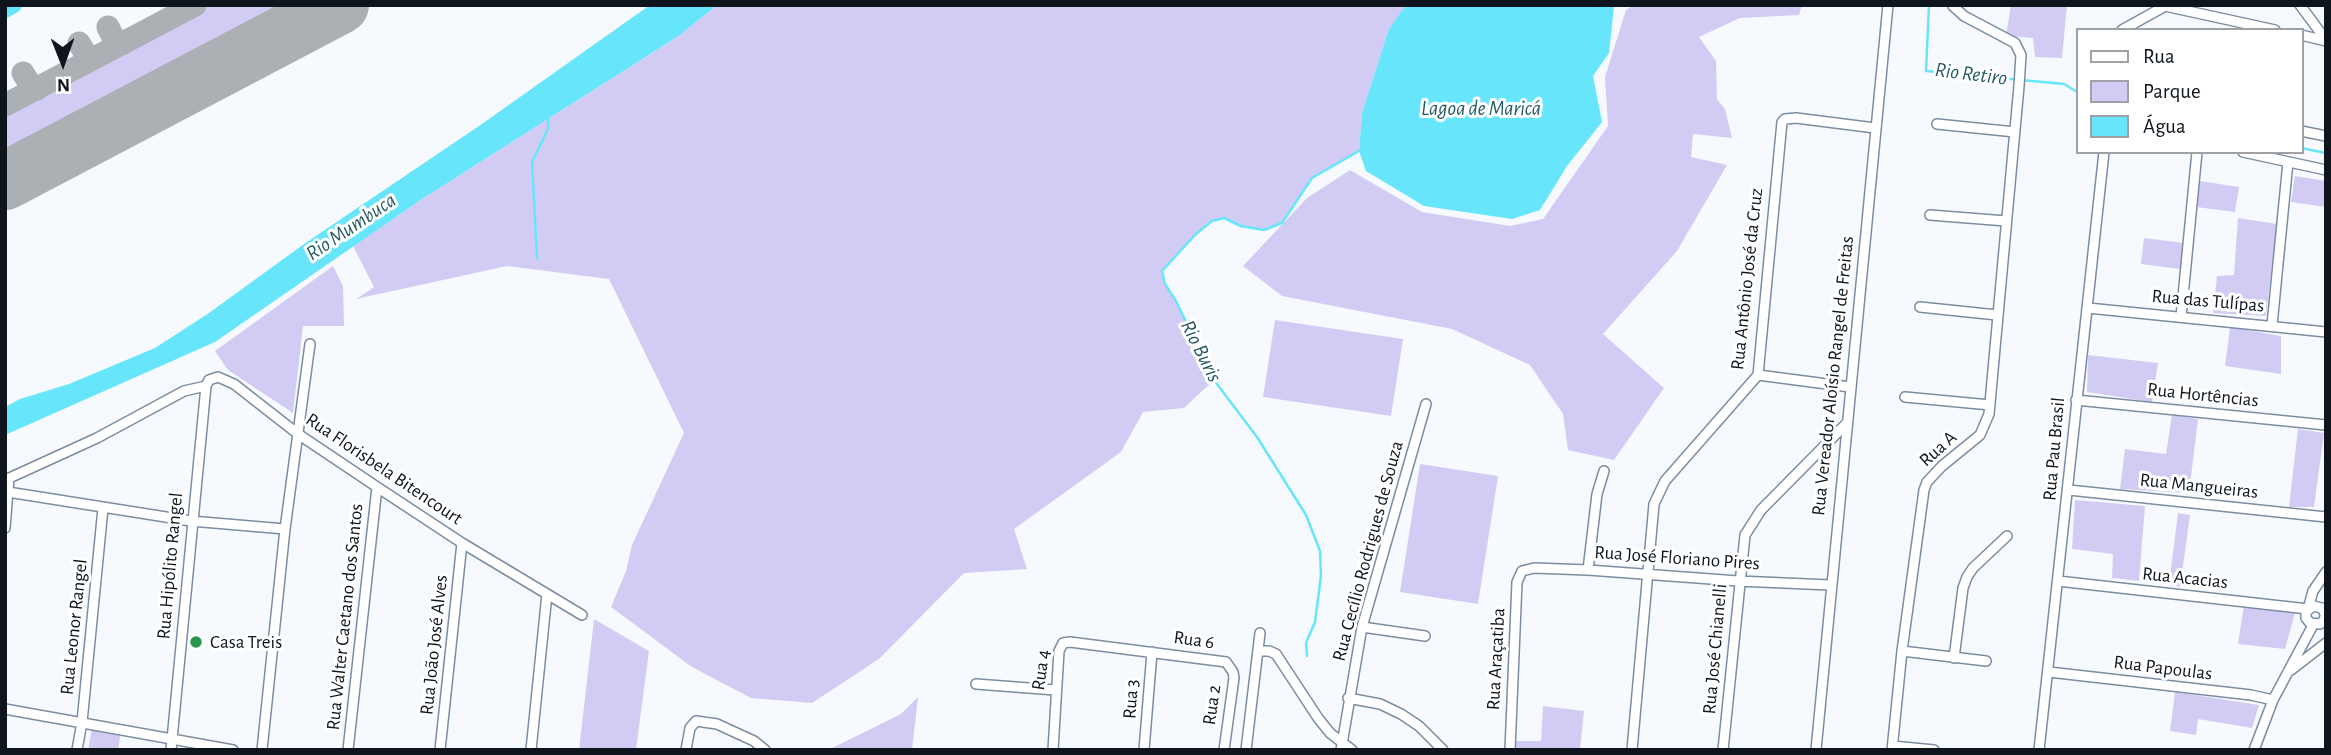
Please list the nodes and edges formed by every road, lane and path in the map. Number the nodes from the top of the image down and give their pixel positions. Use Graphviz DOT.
graph roads {
  1 [pos="1888,5"];
  2 [pos="2300,5"];
  3 [pos="1953,6"];
  4 [pos="2166,6"];
  5 [pos="2126,28"];
  6 [pos="2266,28"];
  7 [pos="2303,35"];
  8 [pos="2326,40"];
  9 [pos="1937,124"];
  10 [pos="1875,128"];
  11 [pos="2303,131"];
  12 [pos="2015,132"];
  13 [pos="2326,136"];
  14 [pos="2104,154"];
  15 [pos="2197,154"];
  16 [pos="2252,154"];
  17 [pos="2288,162"];
  18 [pos="2326,170"];
  19 [pos="1930,215"];
  20 [pos="2006,221"];
  21 [pos="1920,307"];
  22 [pos="2088,308"];
  23 [pos="1997,315"];
  24 [pos="2181,317"];
  25 [pos="2272,325"];
  26 [pos="2326,331"];
  27 [pos="310,344"];
  28 [pos="1758,375"];
  29 [pos="206,386"];
  30 [pos="1850,387"];
  31 [pos="1905,397"];
  32 [pos="2076,400"];
  33 [pos="1426,404"];
  34 [pos="1990,405"];
  35 [pos="1846,424"];
  36 [pos="2326,425"];
  37 [pos="298,434"];
  38 [pos="1605,471"];
  39 [pos="7,479"];
  40 [pos="377,487"];
  41 [pos="2069,490"];
  42 [pos="8,492"];
  43 [pos="103,508"];
  44 [pos="2326,517"];
  45 [pos="191,520"];
  46 [pos="5,528"];
  47 [pos="285,529"];
  48 [pos="2007,537"];
  49 [pos="462,543"];
  50 [pos="1588,569"];
  51 [pos="1522,571"];
  52 [pos="2326,572"];
  53 [pos="1648,575"];
  54 [pos="1738,581"];
  55 [pos="2058,581"];
  56 [pos="1830,585"];
  57 [pos="547,594"];
  58 [pos="2308,609"];
  59 [pos="2326,613"];
  60 [pos="582,615"];
  61 [pos="2313,625"];
  62 [pos="1362,627"];
  63 [pos="1260,633"];
  64 [pos="1425,636"];
  65 [pos="2326,643"];
  66 [pos="1259,651"];
  67 [pos="1902,651"];
  68 [pos="1152,652"];
  69 [pos="1954,658"];
  70 [pos="1986,662"];
  71 [pos="1231,666"];
  72 [pos="2049,672"];
  73 [pos="2287,672"];
  74 [pos="976,684"];
  75 [pos="1055,690"];
  76 [pos="1348,698"];
  77 [pos="2273,700"];
  78 [pos="5,709"];
  79 [pos="82,722"];
  80 [pos="171,745"];
  81 [pos="1342,746"];
  82 [pos="1892,748"];
  83 [pos="77,750"];
  84 [pos="233,750"];
  85 [pos="262,750"];
  86 [pos="348,750"];
  87 [pos="440,750"];
  88 [pos="531,750"];
  89 [pos="686,750"];
  90 [pos="765,750"];
  91 [pos="1053,750"];
  92 [pos="1144,750"];
  93 [pos="1224,750"];
  94 [pos="1246,750"];
  95 [pos="1352,750"];
  96 [pos="1443,750"];
  97 [pos="1510,750"];
  98 [pos="1632,750"];
  99 [pos="1723,750"];
  100 [pos="1816,750"];
  101 [pos="1934,750"];
  102 [pos="2039,750"];
  103 [pos="2254,750"];
  1 -- 10 [label="street, Rua Vereador Aloísio Rangel de Freitas"];
  2 -- 8 [label="street"];
  3 -- 12 [label="street, Rua A"];
  4 -- 5 [label="street"];
  4 -- 6 [label="street"];
  7 -- 8 [label="street"];
  9 -- 12 [label="street"];
  10 -- 28 [label="street, Rua Antônio José da Cruz"];
  10 -- 30 [label="street, Rua Vereador Aloísio Rangel de Freitas"];
  11 -- 13 [label="street"];
  12 -- 20 [label="street, Rua A"];
  14 -- 22 [label="street, Rua Pau Brasil"];
  15 -- 24 [label="street"];
  16 -- 17 [label="street"];
  17 -- 18 [label="street"];
  17 -- 25 [label="street"];
  19 -- 20 [label="street"];
  20 -- 23 [label="street, Rua A"];
  21 -- 23 [label="street"];
  22 -- 24 [label="street, Rua das Tulípas"];
  22 -- 32 [label="street, Rua Pau Brasil"];
  23 -- 34 [label="street, Rua A"];
  24 -- 25 [label="street, Rua das Tulípas"];
  25 -- 26 [label="street, Rua das Tulípas"];
  27 -- 37 [label="street"];
  28 -- 30 [label="street"];
  28 -- 53 [label="street, Rua Antônio José da Cruz"];
  29 -- 37 [label="street, Rua Florisbela Bitencourt"];
  29 -- 39 [label="street"];
  29 -- 45 [label="street, Rua Hipólito Rangel"];
  30 -- 35 [label="street, Rua Vereador Aloísio Rangel de Freitas"];
  31 -- 34 [label="street"];
  32 -- 36 [label="street, Rua Hortências"];
  32 -- 41 [label="street, Rua Pau Brasil"];
  33 -- 62 [label="street, Rua Cecílio Rodrigues de Souza"];
  34 -- 67 [label="street, Rua A"];
  35 -- 54 [label="street, Rua José Chianelli"];
  35 -- 56 [label="street, Rua Vereador Aloísio Rangel de Freitas"];
  37 -- 40 [label="street, Rua Florisbela Bitencourt"];
  37 -- 47 [label="street"];
  38 -- 50 [label="street"];
  39 -- 42 [label="street"];
  40 -- 49 [label="street, Rua Florisbela Bitencourt"];
  40 -- 86 [label="street, Rua Walter Caetano dos Santos"];
  41 -- 44 [label="street, Rua Mangueiras"];
  41 -- 55 [label="street, Rua Pau Brasil"];
  42 -- 43 [label="street"];
  42 -- 46 [label="street"];
  43 -- 45 [label="street"];
  43 -- 79 [label="street, Rua Leonor Rangel"];
  45 -- 47 [label="street"];
  45 -- 80 [label="street, Rua Hipólito Rangel"];
  47 -- 85 [label="street"];
  48 -- 69 [label="street"];
  49 -- 57 [label="street, Rua Florisbela Bitencourt"];
  49 -- 87 [label="street, Rua João José Alves"];
  50 -- 51 [label="street, Rua José Floriano Pires"];
  50 -- 53 [label="street, Rua José Floriano Pires"];
  51 -- 97 [label="street, Rua Araçatiba"];
  52 -- 58 [label="street"];
  53 -- 54 [label="street, Rua José Floriano Pires"];
  53 -- 98 [label="street, Rua Antônio José da Cruz"];
  54 -- 56 [label="street, Rua José Floriano Pires"];
  54 -- 99 [label="street, Rua José Chianelli"];
  55 -- 58 [label="street, Rua Acacias"];
  55 -- 72 [label="street, Rua Pau Brasil"];
  56 -- 100 [label="street, Rua Vereador Aloísio Rangel de Freitas"];
  57 -- 60 [label="street, Rua Florisbela Bitencourt"];
  57 -- 88 [label="street"];
  58 -- 59 [label="street"];
  58 -- 61 [label="street"];
  59 -- 61 [label="street"];
  61 -- 73 [label="street"];
  62 -- 64 [label="street"];
  62 -- 76 [label="street, Rua Cecílio Rodrigues de Souza"];
  63 -- 66 [label="street"];
  65 -- 73 [label="street"];
  66 -- 81 [label="street"];
  66 -- 94 [label="street"];
  67 -- 69 [label="street"];
  67 -- 82 [label="street, Rua A"];
  68 -- 71 [label="street, Rua 6"];
  68 -- 75 [label="street, Rua 4"];
  68 -- 92 [label="street, Rua 3"];
  69 -- 70 [label="street"];
  71 -- 93 [label="street, Rua 2"];
  72 -- 77 [label="street, Rua Papoulas"];
  72 -- 102 [label="street, Rua Pau Brasil"];
  73 -- 77 [label="street"];
  74 -- 75 [label="street"];
  75 -- 91 [label="street, Rua 4"];
  76 -- 81 [label="street, Rua Cecílio Rodrigues de Souza"];
  76 -- 96 [label="street"];
  77 -- 103 [label="street"];
  78 -- 79 [label="street"];
  79 -- 80 [label="street"];
  79 -- 83 [label="street, Rua Leonor Rangel"];
  80 -- 84 [label="street"];
  81 -- 95 [label="street"];
  82 -- 101 [label="street"];
  89 -- 90 [label="street"];
}
